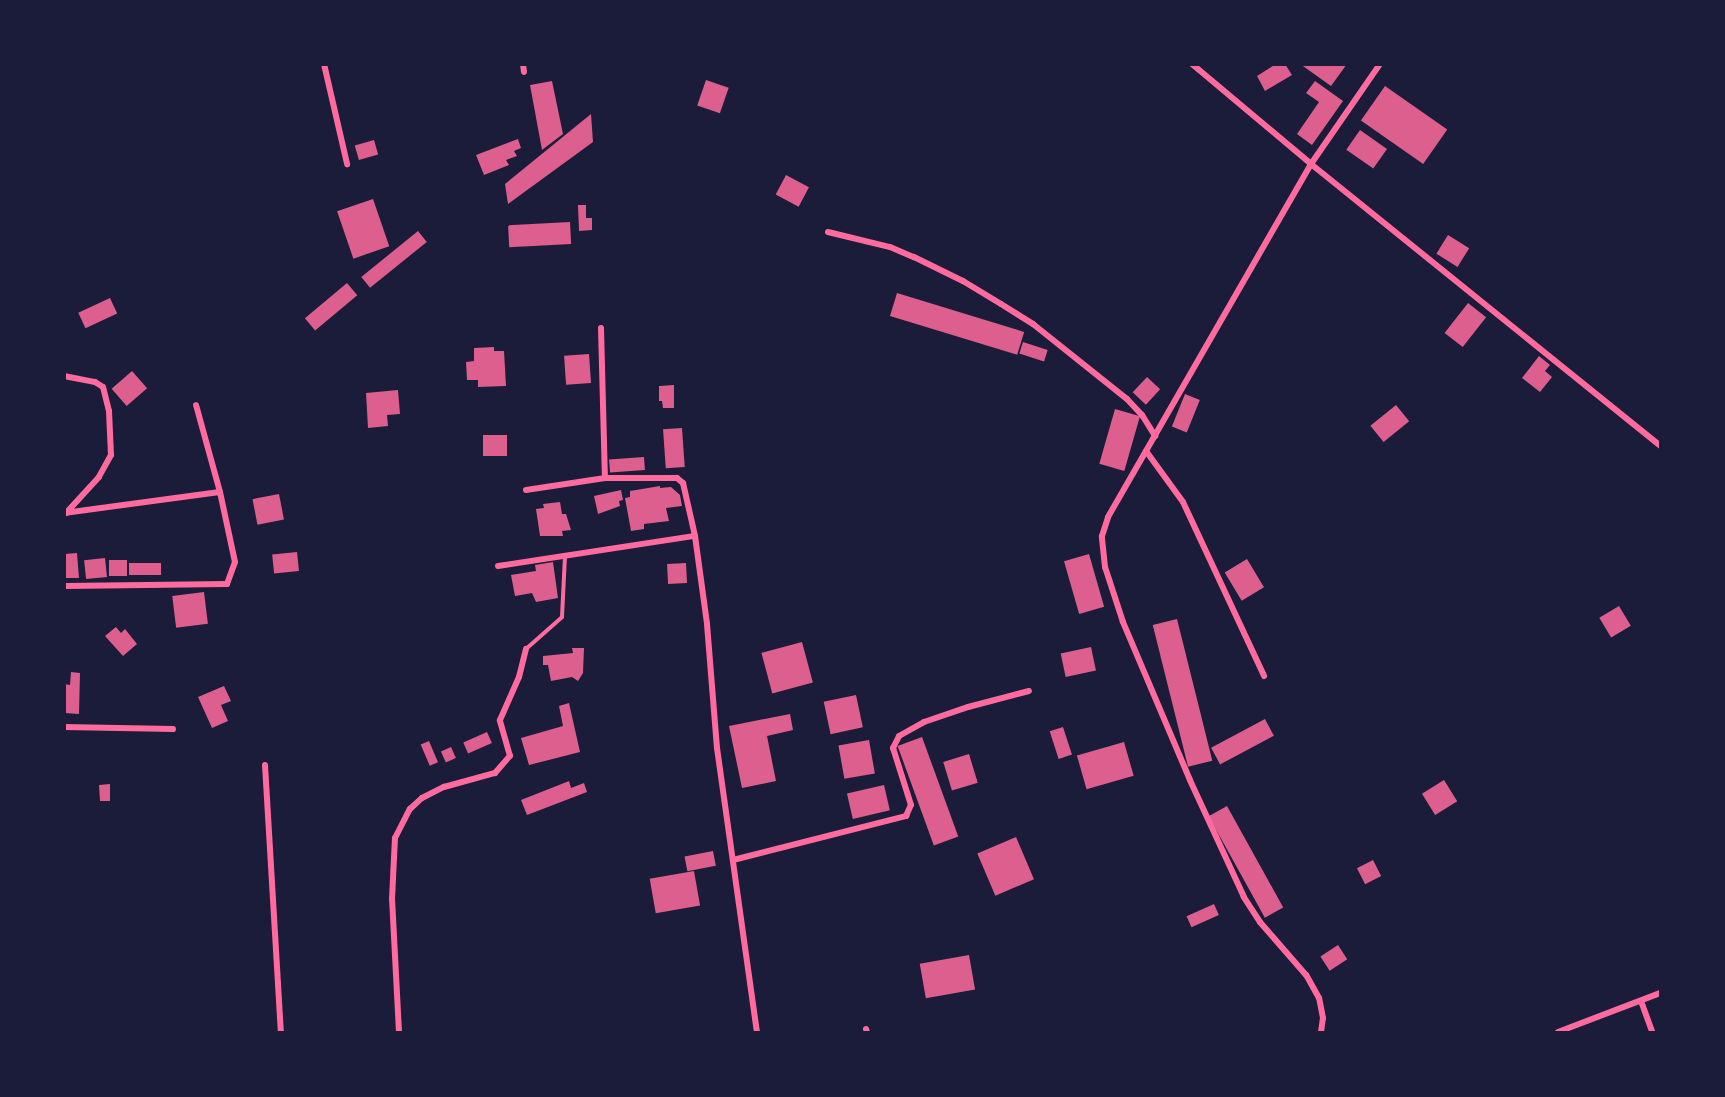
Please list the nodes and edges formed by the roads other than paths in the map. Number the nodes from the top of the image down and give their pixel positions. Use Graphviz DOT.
graph roads {
  1 [pos="324,64"];
  2 [pos="523,64"];
  3 [pos="1192,64"];
  4 [pos="1380,64"];
  5 [pos="524,72"];
  6 [pos="347,164"];
  7 [pos="1311,164"];
  8 [pos="828,232"];
  9 [pos="601,328"];
  10 [pos="64,376"];
  11 [pos="196,405"];
  12 [pos="1155,435"];
  13 [pos="1660,446"];
  14 [pos="1146,451"];
  15 [pos="605,478"];
  16 [pos="526,490"];
  17 [pos="220,492"];
  18 [pos="65,513"];
  19 [pos="695,536"];
  20 [pos="566,556"];
  21 [pos="498,566"];
  22 [pos="64,586"];
  23 [pos="526,650"];
  24 [pos="1264,676"];
  25 [pos="1029,691"];
  26 [pos="64,727"];
  27 [pos="173,729"];
  28 [pos="265,765"];
  29 [pos="733,860"];
  30 [pos="1660,993"];
  31 [pos="1641,1001"];
  32 [pos="281,1032"];
  33 [pos="399,1032"];
  34 [pos="757,1032"];
  35 [pos="1321,1032"];
  36 [pos="1558,1032"];
  37 [pos="1652,1032"];
  1 -- 6 [label="street"];
  2 -- 5 [label="street"];
  3 -- 7 [label="street"];
  4 -- 7 [label="street"];
  7 -- 12 [label="street"];
  7 -- 13 [label="street"];
  8 -- 12 [label="street"];
  9 -- 15 [label="street"];
  10 -- 18 [label="street"];
  11 -- 17 [label="street"];
  12 -- 14 [label="street"];
  14 -- 24 [label="street"];
  14 -- 35 [label="street"];
  15 -- 16 [label="street"];
  15 -- 19 [label="street"];
  17 -- 18 [label="street"];
  17 -- 22 [label="street"];
  19 -- 20 [label="street"];
  19 -- 29 [label="street"];
  20 -- 21 [label="street"];
  20 -- 23 [label="lane"];
  23 -- 33 [label="street"];
  25 -- 29 [label="street"];
  26 -- 27 [label="street"];
  28 -- 32 [label="street"];
  29 -- 34 [label="street"];
  30 -- 31 [label="street"];
  31 -- 36 [label="street"];
  31 -- 37 [label="street"];
}
